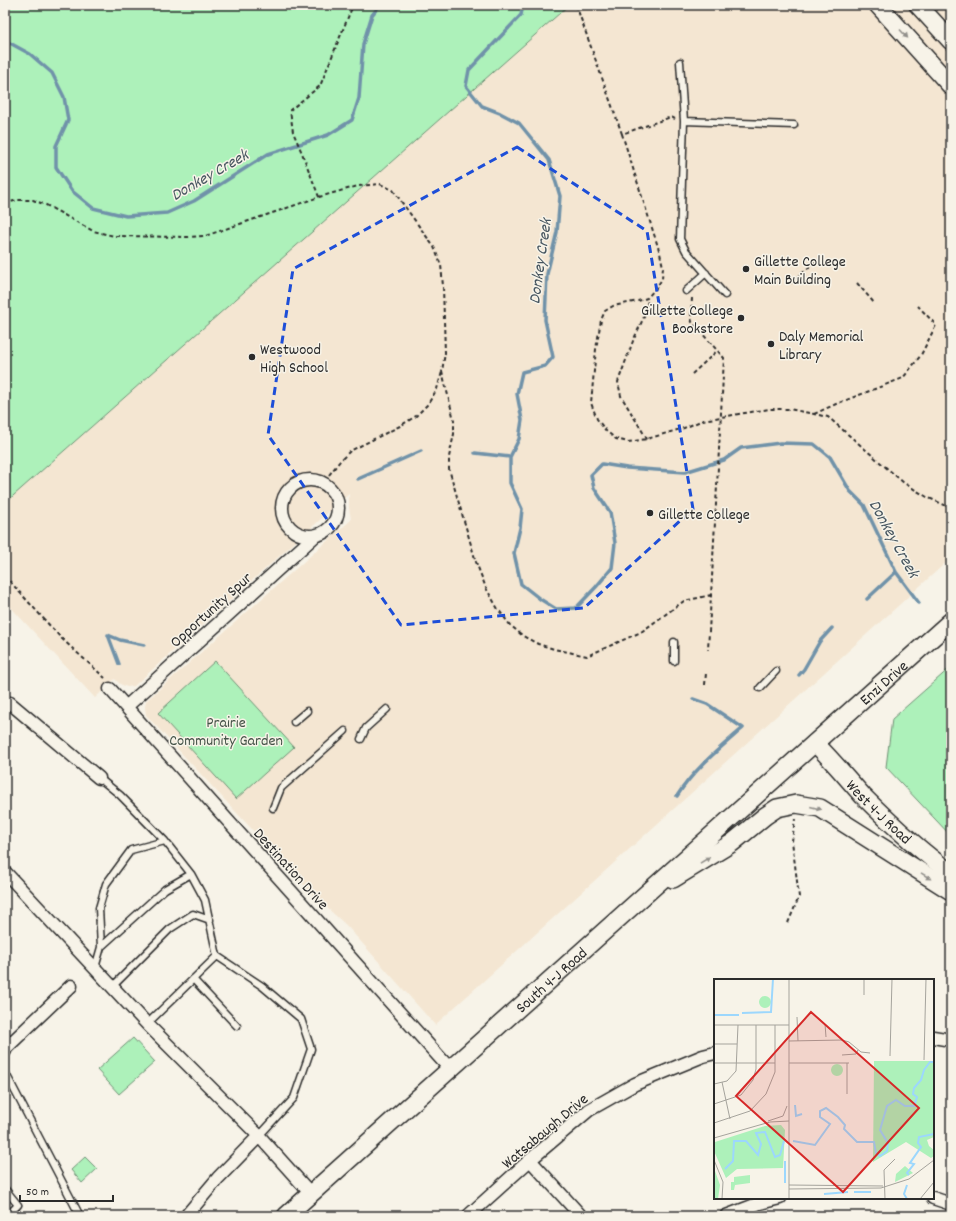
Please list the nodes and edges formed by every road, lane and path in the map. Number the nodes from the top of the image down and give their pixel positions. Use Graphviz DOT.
graph roads {
  1 [pos="353,5"];
  2 [pos="576,5"];
  3 [pos="878,5"];
  4 [pos="918,5"];
  5 [pos="951,42"];
  6 [pos="680,62"];
  7 [pos="951,86"];
  8 [pos="684,121"];
  9 [pos="794,125"];
  10 [pos="622,134"];
  11 [pos="319,197"];
  12 [pos="5,204"];
  13 [pos="815,262"];
  14 [pos="706,274"];
  15 [pos="791,283"];
  16 [pos="857,283"];
  17 [pos="686,291"];
  18 [pos="725,295"];
  19 [pos="647,298"];
  20 [pos="875,304"];
  21 [pos="918,306"];
  22 [pos="717,351"];
  23 [pos="442,371"];
  24 [pos="692,374"];
  25 [pos="814,414"];
  26 [pos="721,417"];
  27 [pos="646,439"];
  28 [pos="329,475"];
  29 [pos="951,508"];
  30 [pos="316,535"];
  31 [pos="5,576"];
  32 [pos="711,595"];
  33 [pos="951,621"];
  34 [pos="674,642"];
  35 [pos="708,650"];
  36 [pos="674,661"];
  37 [pos="776,671"];
  38 [pos="706,674"];
  39 [pos="705,685"];
  40 [pos="760,688"];
  41 [pos="110,689"];
  42 [pos="5,702"];
  43 [pos="126,707"];
  44 [pos="387,709"];
  45 [pos="307,711"];
  46 [pos="294,722"];
  47 [pos="345,731"];
  48 [pos="361,739"];
  49 [pos="815,744"];
  50 [pos="99,778"];
  51 [pos="273,808"];
  52 [pos="796,812"];
  53 [pos="165,841"];
  54 [pos="5,872"];
  55 [pos="951,873"];
  56 [pos="191,874"];
  57 [pos="951,892"];
  58 [pos="636,902"];
  59 [pos="210,920"];
  60 [pos="788,923"];
  61 [pos="101,947"];
  62 [pos="218,956"];
  63 [pos="95,968"];
  64 [pos="193,979"];
  65 [pos="71,986"];
  66 [pos="112,987"];
  67 [pos="147,1024"];
  68 [pos="237,1026"];
  69 [pos="934,1037"];
  70 [pos="951,1040"];
  71 [pos="5,1051"];
  72 [pos="714,1053"];
  73 [pos="450,1069"];
  74 [pos="5,1072"];
  75 [pos="258,1136"];
  76 [pos="530,1160"];
  77 [pos="5,1188"];
  78 [pos="311,1194"];
  79 [pos="934,1198"];
  80 [pos="775,1199"];
  81 [pos="951,1204"];
  82 [pos="7,1216"];
  83 [pos="80,1216"];
  84 [pos="186,1216"];
  85 [pos="286,1216"];
  86 [pos="468,1216"];
  87 [pos="581,1216"];
  88 [pos="726,1216"];
  1 -- 11 [label="path"];
  2 -- 10 [label="path"];
  3 -- 7 [label="main road, one-way"];
  4 -- 5 [label="main road"];
  6 -- 8 [label="lane"];
  8 -- 9 [label="lane"];
  8 -- 10 [label="path"];
  8 -- 14 [label="lane"];
  10 -- 19 [label="path"];
  11 -- 12 [label="path"];
  11 -- 23 [label="path"];
  13 -- 15 [label="path"];
  14 -- 17 [label="lane"];
  14 -- 18 [label="lane"];
  16 -- 20 [label="path"];
  17 -- 22 [label="path"];
  19 -- 27 [label="path"];
  19 -- 27 [label="path"];
  21 -- 25 [label="path"];
  22 -- 24 [label="path"];
  22 -- 26 [label="path"];
  23 -- 28 [label="path"];
  23 -- 32 [label="path"];
  25 -- 26 [label="path"];
  25 -- 29 [label="path"];
  26 -- 27 [label="path"];
  26 -- 32 [label="path"];
  30 -- 30 [label="street, Opportunity Spur"];
  30 -- 43 [label="street, Opportunity Spur"];
  31 -- 41 [label="path"];
  32 -- 35 [label="path"];
  33 -- 49 [label="main road, Enzi Drive"];
  34 -- 36 [label="lane"];
  37 -- 40 [label="lane"];
  38 -- 39 [label="path"];
  41 -- 43 [label="street, Destination Drive"];
  42 -- 50 [label="street"];
  43 -- 73 [label="street, Destination Drive"];
  44 -- 48 [label="lane"];
  45 -- 46 [label="lane"];
  47 -- 51 [label="lane"];
  49 -- 55 [label="main road, West 4-J Road"];
  49 -- 58 [label="main road, South 4-J Road"];
  50 -- 53 [label="lane"];
  52 -- 60 [label="path"];
  53 -- 56 [label="lane"];
  53 -- 61 [label="lane"];
  54 -- 63 [label="street"];
  56 -- 59 [label="lane"];
  56 -- 61 [label="lane"];
  58 -- 57 [label="main road, one-way"];
  58 -- 73 [label="main road, South 4-J Road"];
  59 -- 62 [label="lane"];
  59 -- 66 [label="lane"];
  61 -- 63 [label="lane"];
  62 -- 64 [label="lane"];
  62 -- 75 [label="lane"];
  63 -- 66 [label="street"];
  64 -- 67 [label="lane"];
  64 -- 68 [label="lane"];
  65 -- 71 [label="street"];
  66 -- 67 [label="street"];
  67 -- 75 [label="street"];
  69 -- 70 [label="street"];
  72 -- 76 [label="street, Watsabaugh Drive"];
  73 -- 78 [label="main road, South 4-J Road"];
  74 -- 83 [label="lane"];
  75 -- 78 [label="street"];
  75 -- 84 [label="street"];
  76 -- 86 [label="street, Watsabaugh Drive"];
  76 -- 87 [label="street"];
  77 -- 82 [label="lane"];
  78 -- 85 [label="main road, South 4-J Road"];
  79 -- 81 [label="street"];
  80 -- 88 [label="street"];
}
